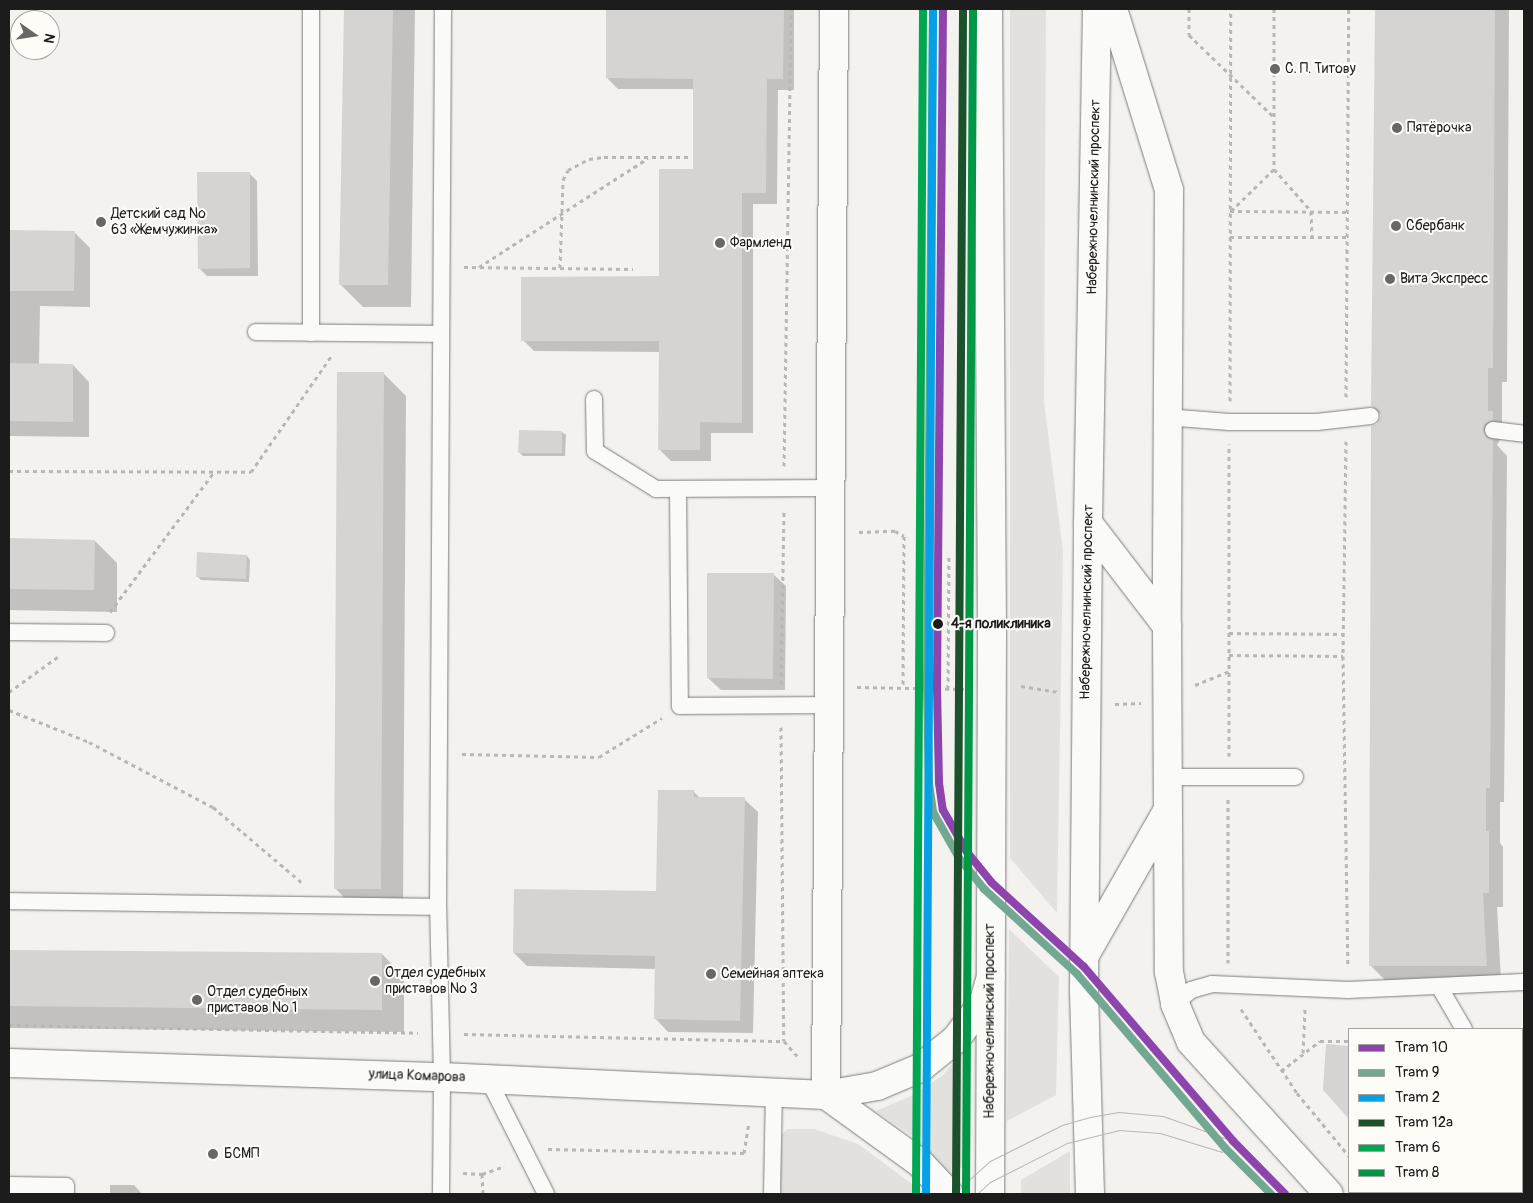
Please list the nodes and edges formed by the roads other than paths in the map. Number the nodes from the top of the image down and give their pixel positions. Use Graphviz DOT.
graph roads {
  1 [pos="311,9"];
  2 [pos="442,9"];
  3 [pos="834,9"];
  4 [pos="988,9"];
  5 [pos="1078,9"];
  6 [pos="1097,9"];
  7 [pos="1113,9"];
  8 [pos="1097,45"];
  9 [pos="256,332"];
  10 [pos="311,333"];
  11 [pos="440,334"];
  12 [pos="594,399"];
  13 [pos="1166,416"];
  14 [pos="1371,416"];
  15 [pos="1493,430"];
  16 [pos="1524,434"];
  17 [pos="831,488"];
  18 [pos="678,489"];
  19 [pos="1088,523"];
  20 [pos="1167,626"];
  21 [pos="9,632"];
  22 [pos="100,633"];
  23 [pos="829,696"];
  24 [pos="1168,777"];
  25 [pos="1295,777"];
  26 [pos="1168,809"];
  27 [pos="9,901"];
  28 [pos="438,907"];
  29 [pos="1085,955"];
  30 [pos="991,977"];
  31 [pos="1524,982"];
  32 [pos="1440,988"];
  33 [pos="1175,1004"];
  34 [pos="1463,1028"];
  35 [pos="9,1063"];
  36 [pos="442,1077"];
  37 [pos="488,1079"];
  38 [pos="774,1092"];
  39 [pos="826,1095"];
  40 [pos="9,1185"];
  41 [pos="66,1194"];
  42 [pos="441,1194"];
  43 [pos="546,1194"];
  44 [pos="772,1194"];
  45 [pos="949,1194"];
  46 [pos="990,1194"];
  47 [pos="1090,1194"];
  48 [pos="1329,1194"];
  1 -- 10 [label="lane"];
  2 -- 11 [label="lane"];
  3 -- 17 [label="main road"];
  4 -- 30 [label="main road, Набережночелнинский проспект"];
  5 -- 8 [label="main road"];
  6 -- 8 [label="main road, Набережночелнинский проспект"];
  7 -- 13 [label="main road"];
  8 -- 19 [label="main road, Набережночелнинский проспект"];
  9 -- 10 [label="lane"];
  10 -- 11 [label="lane"];
  11 -- 28 [label="lane"];
  12 -- 18 [label="lane"];
  13 -- 14 [label="lane"];
  13 -- 20 [label="main road"];
  15 -- 16 [label="lane"];
  17 -- 18 [label="lane"];
  17 -- 23 [label="main road"];
  18 -- 23 [label="lane"];
  19 -- 20 [label="main road"];
  19 -- 29 [label="main road, Набережночелнинский проспект"];
  20 -- 24 [label="main road"];
  21 -- 22 [label="lane"];
  23 -- 39 [label="main road"];
  24 -- 25 [label="lane"];
  24 -- 26 [label="main road"];
  26 -- 29 [label="main road"];
  26 -- 33 [label="main road"];
  27 -- 28 [label="lane"];
  28 -- 36 [label="lane"];
  29 -- 47 [label="main road, Набережночелнинский проспект"];
  30 -- 39 [label="main road, улица Комарова"];
  30 -- 46 [label="main road, Набережночелнинский проспект"];
  31 -- 32 [label="lane"];
  32 -- 33 [label="lane"];
  32 -- 34 [label="lane"];
  33 -- 48 [label="main road"];
  35 -- 36 [label="main road, улица Комарова"];
  36 -- 37 [label="main road, улица Комарова"];
  36 -- 42 [label="lane"];
  37 -- 38 [label="main road, улица Комарова"];
  37 -- 43 [label="lane"];
  38 -- 39 [label="main road, улица Комарова"];
  38 -- 44 [label="lane"];
  39 -- 45 [label="main road"];
  40 -- 41 [label="lane"];
}
